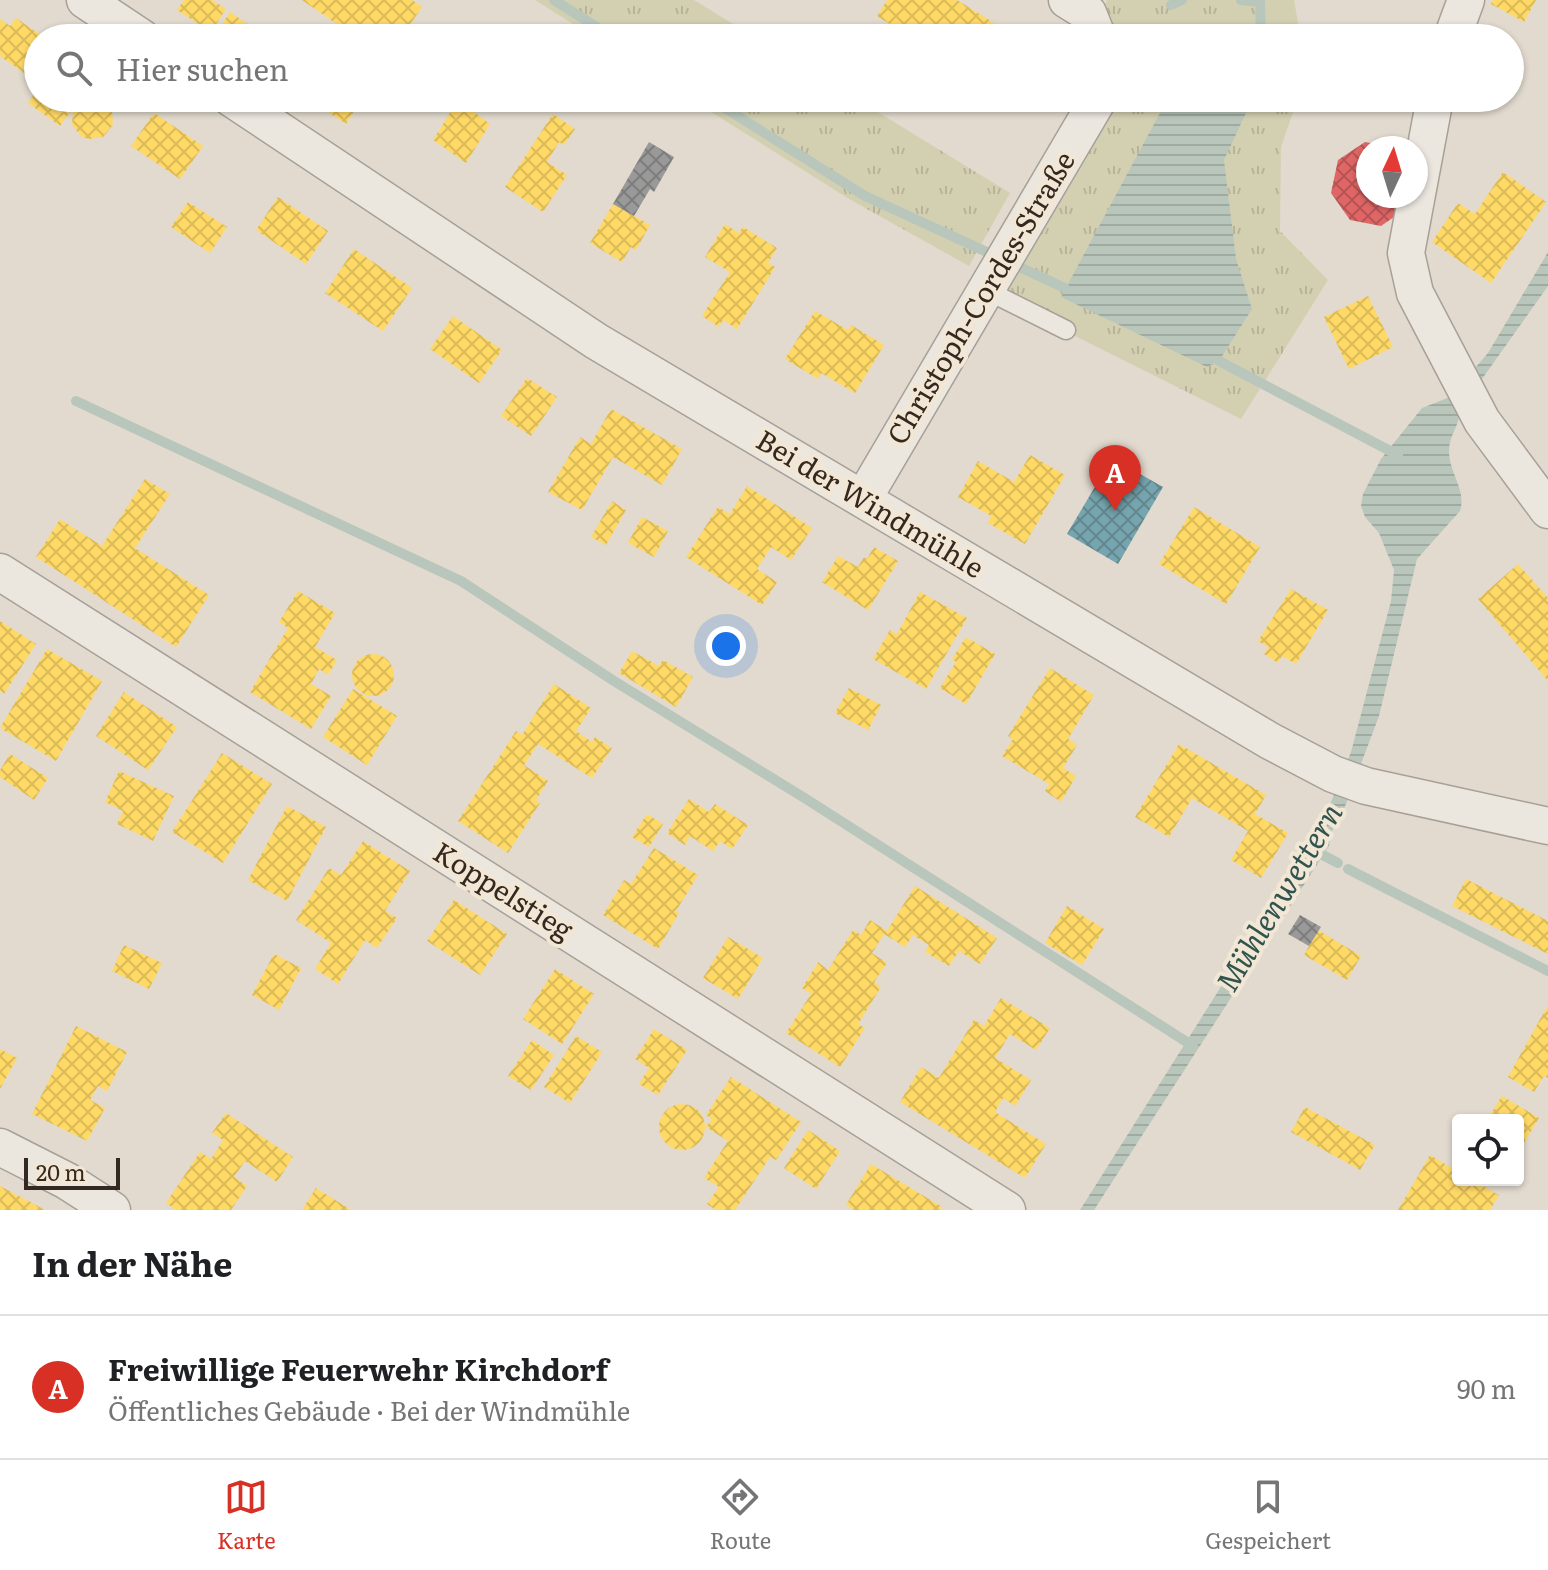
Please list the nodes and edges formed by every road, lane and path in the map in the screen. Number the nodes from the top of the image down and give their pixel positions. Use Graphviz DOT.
graph roads {
  1 [pos="85,0"];
  2 [pos="1466,0"];
  3 [pos="121,24"];
  4 [pos="1457,24"];
  5 [pos="252,112"];
  6 [pos="1091,112"];
  7 [pos="1432,112"];
  8 [pos="986,290"];
  9 [pos="1066,330"];
  10 [pos="863,499"];
  11 [pos="1548,510"];
  12 [pos="0,572"];
  13 [pos="1548,826"];
  14 [pos="0,1147"];
  15 [pos="112,1210"];
  16 [pos="1007,1210"];
  1 -- 3 [label="street"];
  2 -- 4 [label="street"];
  5 -- 10 [label="street, Bei der Windmühle"];
  6 -- 8 [label="street, Christoph-Cordes-Straße"];
  7 -- 11 [label="street"];
  8 -- 9 [label="lane"];
  8 -- 10 [label="street, Christoph-Cordes-Straße"];
  10 -- 13 [label="street, Bei der Windmühle"];
  12 -- 16 [label="street, Koppelstieg"];
  14 -- 15 [label="street"];
}
